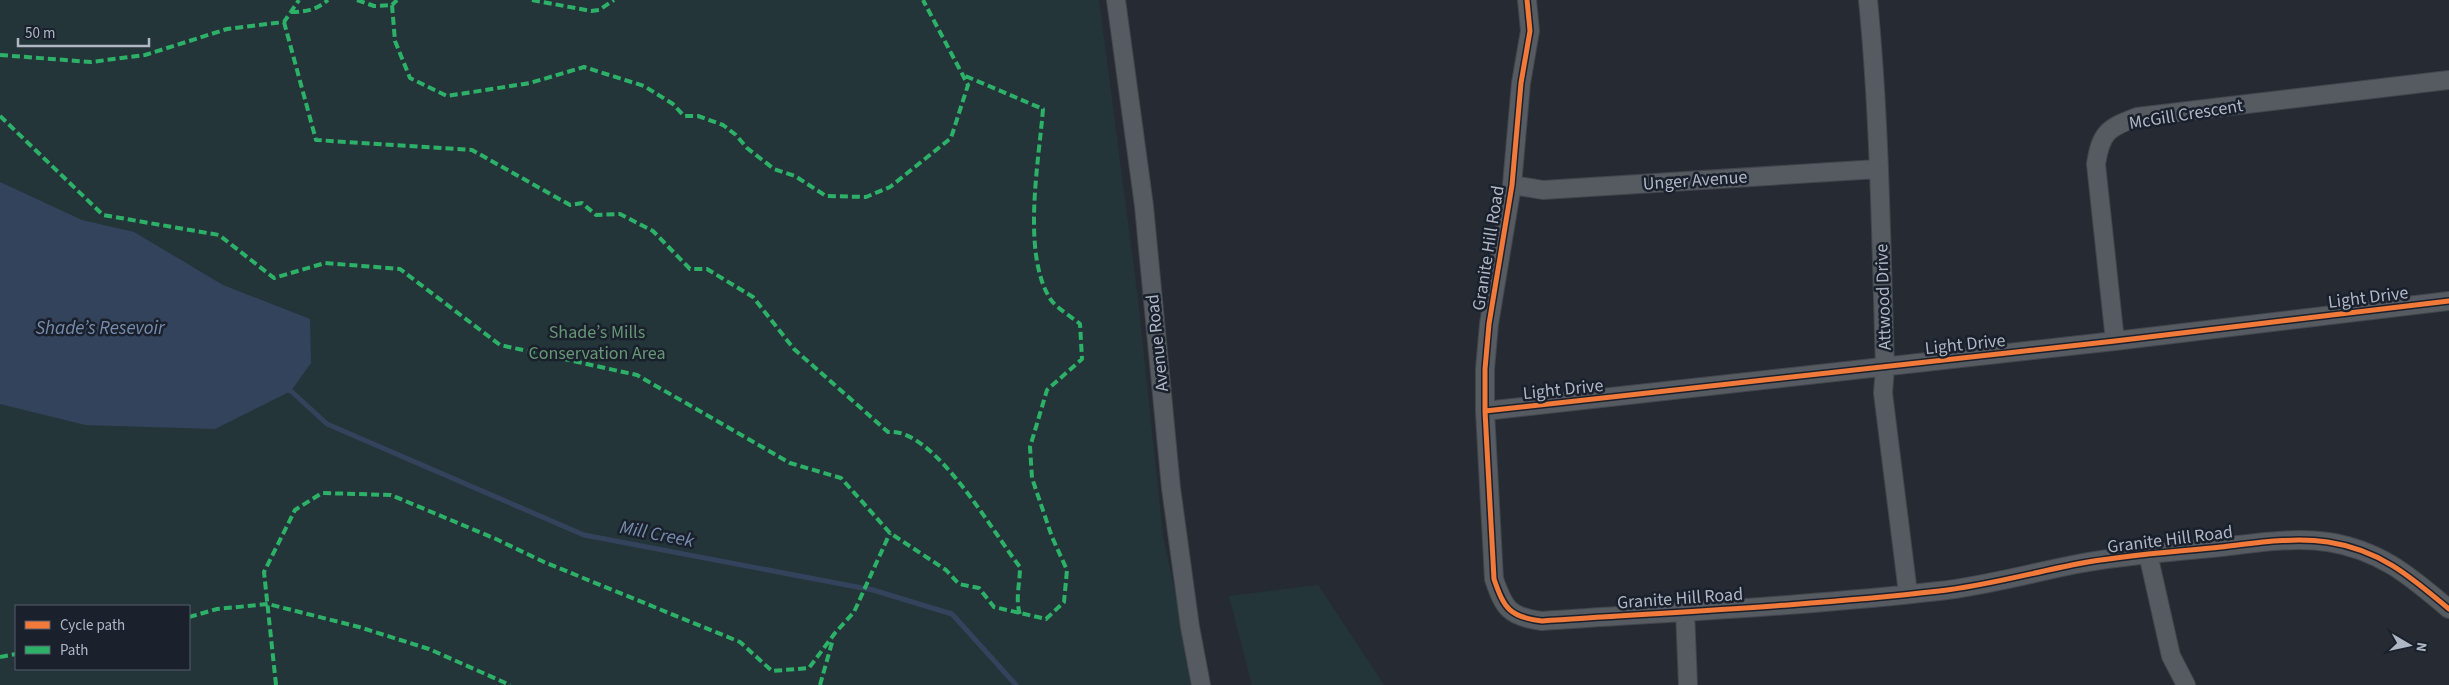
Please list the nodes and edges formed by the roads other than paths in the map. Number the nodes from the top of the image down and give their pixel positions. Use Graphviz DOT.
graph roads {
  1 [pos="1116,0"];
  2 [pos="1527,0"];
  3 [pos="1868,0"];
  4 [pos="2449,80"];
  5 [pos="1878,169"];
  6 [pos="1512,185"];
  7 [pos="2449,301"];
  8 [pos="2115,341"];
  9 [pos="1885,366"];
  10 [pos="1484,411"];
  11 [pos="2148,554"];
  12 [pos="1908,593"];
  13 [pos="2449,609"];
  14 [pos="1686,611"];
  15 [pos="1201,685"];
  16 [pos="1688,685"];
  17 [pos="2186,685"];
  1 -- 15 [label="street, Avenue Road"];
  2 -- 6 [label="street, Granite Hill Road"];
  3 -- 5 [label="street, Attwood Drive"];
  4 -- 8 [label="street, McGill Crescent"];
  5 -- 6 [label="street, Unger Avenue"];
  5 -- 9 [label="street, Attwood Drive"];
  6 -- 10 [label="street, Granite Hill Road"];
  7 -- 8 [label="street, Light Drive"];
  8 -- 9 [label="street, Light Drive"];
  9 -- 10 [label="street, Light Drive"];
  9 -- 12 [label="street, Attwood Drive"];
  10 -- 14 [label="street, Granite Hill Road"];
  11 -- 12 [label="street, Granite Hill Road"];
  11 -- 13 [label="street, Granite Hill Road"];
  11 -- 17 [label="street"];
  12 -- 14 [label="street, Granite Hill Road"];
  14 -- 16 [label="street"];
}
